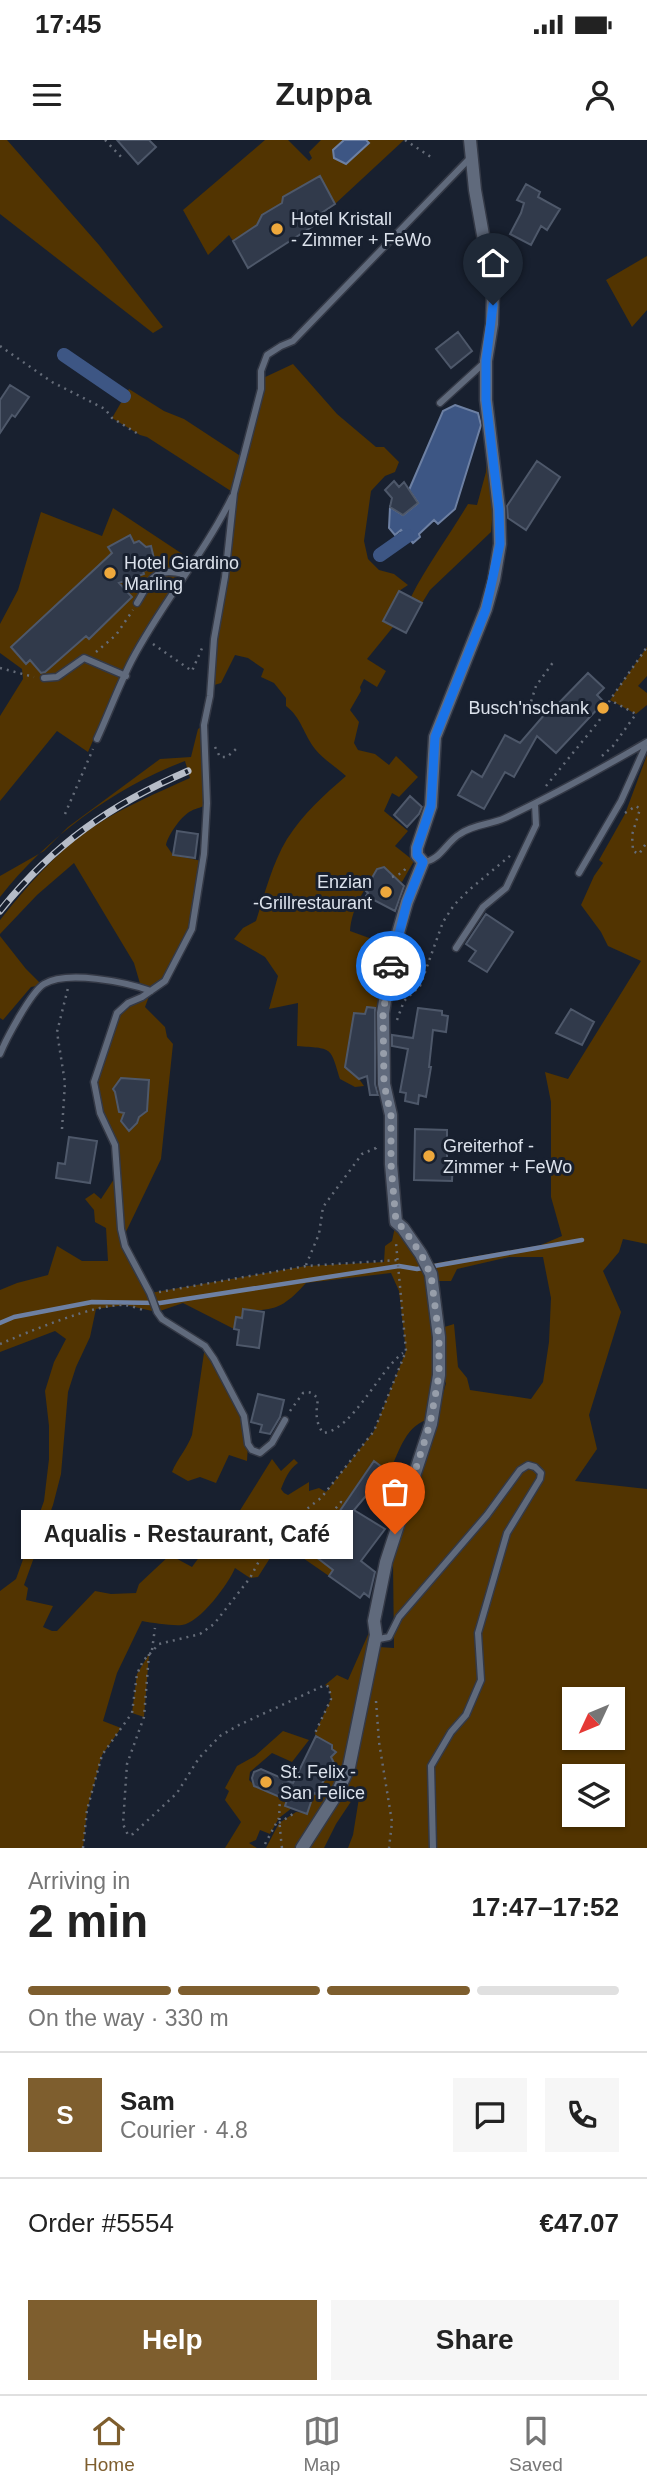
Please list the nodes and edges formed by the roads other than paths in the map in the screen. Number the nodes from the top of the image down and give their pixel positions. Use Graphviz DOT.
graph roads {
  1 [pos="470,140"];
  2 [pos="471,157"];
  3 [pos="486,361"];
  4 [pos="440,403"];
  5 [pos="234,493"];
  6 [pos="184,574"];
  7 [pos="137,603"];
  8 [pos="126,676"];
  9 [pos="44,678"];
  10 [pos="97,739"];
  11 [pos="647,742"];
  12 [pos="534,804"];
  13 [pos="423,862"];
  14 [pos="579,873"];
  15 [pos="456,948"];
  16 [pos="152,990"];
  17 [pos="0,1054"];
  18 [pos="285,1420"];
  19 [pos="376,1635"];
  20 [pos="302,1848"];
  21 [pos="433,1848"];
  1 -- 2 [label="street"];
  2 -- 3 [label="street"];
  2 -- 5 [label="lane"];
  3 -- 4 [label="lane"];
  3 -- 13 [label="street"];
  5 -- 6 [label="lane"];
  5 -- 16 [label="lane"];
  6 -- 7 [label="lane"];
  6 -- 8 [label="lane"];
  8 -- 9 [label="lane"];
  8 -- 10 [label="lane"];
  11 -- 12 [label="lane"];
  11 -- 14 [label="lane"];
  12 -- 13 [label="lane"];
  12 -- 15 [label="lane"];
  13 -- 19 [label="street"];
  16 -- 17 [label="lane"];
  16 -- 18 [label="lane"];
  19 -- 20 [label="street"];
  19 -- 21 [label="lane"];
}
